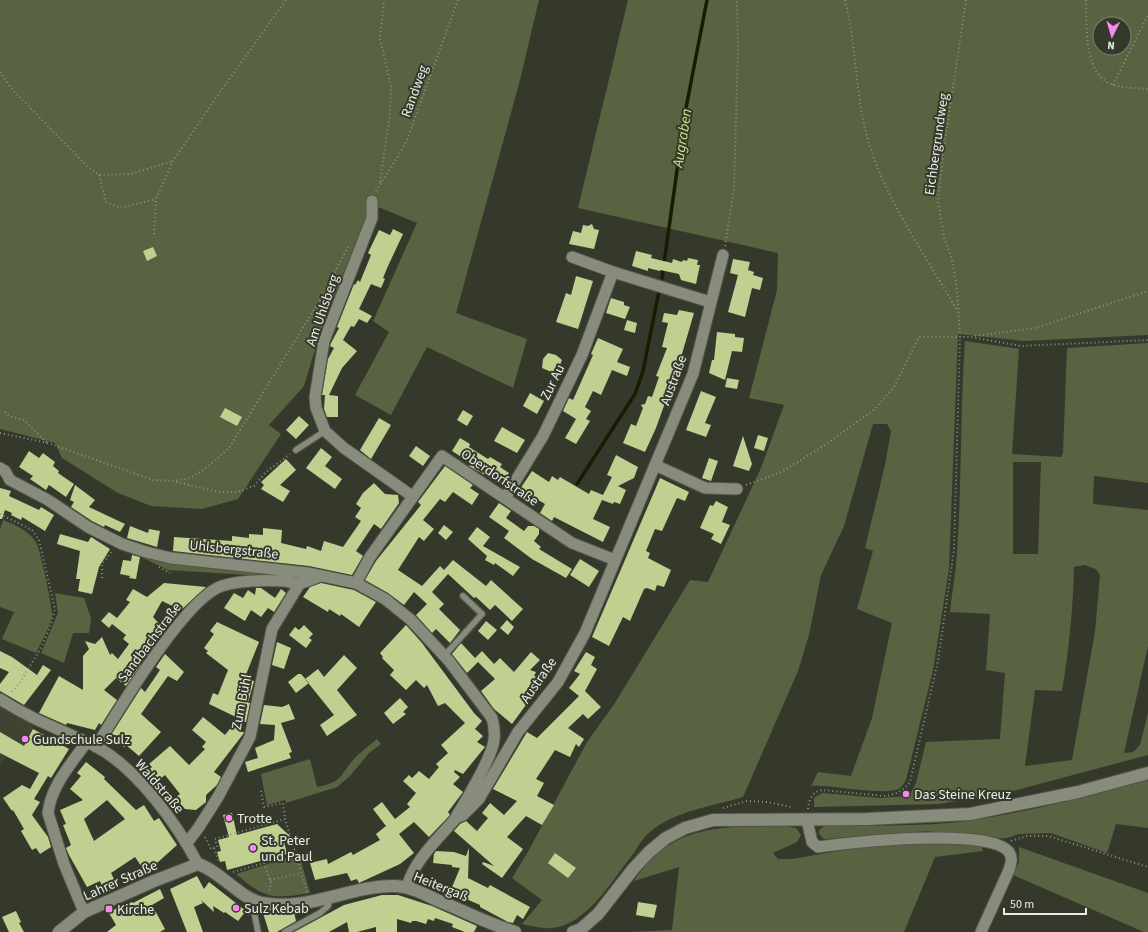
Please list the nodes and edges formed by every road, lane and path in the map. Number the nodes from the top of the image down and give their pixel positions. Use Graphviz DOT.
graph roads {
  1 [pos="286,0"];
  2 [pos="384,0"];
  3 [pos="458,0"];
  4 [pos="737,0"];
  5 [pos="845,0"];
  6 [pos="966,0"];
  7 [pos="1086,0"];
  8 [pos="1148,15"];
  9 [pos="0,72"];
  10 [pos="1113,85"];
  11 [pos="1148,89"];
  12 [pos="173,160"];
  13 [pos="99,175"];
  14 [pos="380,183"];
  15 [pos="156,199"];
  16 [pos="372,201"];
  17 [pos="154,234"];
  18 [pos="351,240"];
  19 [pos="723,255"];
  20 [pos="572,257"];
  21 [pos="613,272"];
  22 [pos="1148,291"];
  23 [pos="710,302"];
  24 [pos="958,312"];
  25 [pos="960,336"];
  26 [pos="971,337"];
  27 [pos="1148,340"];
  28 [pos="5,412"];
  29 [pos="325,432"];
  30 [pos="0,433"];
  31 [pos="48,443"];
  32 [pos="296,450"];
  33 [pos="654,466"];
  34 [pos="0,468"];
  35 [pos="5,481"];
  36 [pos="175,481"];
  37 [pos="737,489"];
  38 [pos="412,496"];
  39 [pos="505,498"];
  40 [pos="0,514"];
  41 [pos="119,542"];
  42 [pos="615,560"];
  43 [pos="318,577"];
  44 [pos="102,578"];
  45 [pos="300,583"];
  46 [pos="356,583"];
  47 [pos="463,596"];
  48 [pos="444,656"];
  49 [pos="2,700"];
  50 [pos="91,745"];
  51 [pos="1148,773"];
  52 [pos="261,791"];
  53 [pos="810,813"];
  54 [pos="456,818"];
  55 [pos="285,819"];
  56 [pos="209,842"];
  57 [pos="187,843"];
  58 [pos="1002,847"];
  59 [pos="214,848"];
  60 [pos="295,854"];
  61 [pos="264,863"];
  62 [pos="198,864"];
  63 [pos="1148,867"];
  64 [pos="219,870"];
  65 [pos="301,873"];
  66 [pos="270,880"];
  67 [pos="407,887"];
  68 [pos="330,897"];
  69 [pos="252,900"];
  70 [pos="309,901"];
  71 [pos="265,904"];
  72 [pos="84,912"];
  73 [pos="59,932"];
  74 [pos="258,932"];
  75 [pos="285,932"];
  76 [pos="514,932"];
  77 [pos="573,932"];
  78 [pos="981,932"];
  1 -- 12 [label="path"];
  2 -- 14 [label="path"];
  3 -- 14 [label="path, Randweg"];
  4 -- 19 [label="path"];
  5 -- 24 [label="path"];
  6 -- 24 [label="path, Eichbergrundweg"];
  7 -- 10 [label="path"];
  8 -- 10 [label="path"];
  9 -- 13 [label="path"];
  10 -- 11 [label="path"];
  12 -- 13 [label="path"];
  12 -- 15 [label="path"];
  13 -- 15 [label="path"];
  14 -- 16 [label="path"];
  15 -- 17 [label="path"];
  16 -- 29 [label="street, Am Uhlsberg"];
  18 -- 36 [label="path"];
  19 -- 23 [label="street, Austraße"];
  20 -- 21 [label="street"];
  21 -- 23 [label="street"];
  21 -- 39 [label="street, Zur Au"];
  22 -- 26 [label="path"];
  23 -- 33 [label="street, Austraße"];
  24 -- 25 [label="path, Eichbergrundweg"];
  25 -- 26 [label="path"];
  25 -- 37 [label="path"];
  25 -- 53 [label="path, Eichbergrundweg"];
  26 -- 27 [label="path"];
  28 -- 31 [label="path"];
  29 -- 32 [label="lane"];
  29 -- 38 [label="street, Am Uhlsberg"];
  30 -- 31 [label="path"];
  31 -- 36 [label="path"];
  32 -- 36 [label="path"];
  33 -- 37 [label="street"];
  33 -- 42 [label="street, Austraße"];
  34 -- 35 [label="street, Uhlsbergstraße"];
  35 -- 41 [label="street, Uhlsbergstraße"];
  38 -- 39 [label="street, Oberdorfstraße"];
  38 -- 46 [label="street, Oberdorfstraße"];
  39 -- 42 [label="street, Oberdorfstraße"];
  40 -- 49 [label="path"];
  41 -- 43 [label="street, Uhlsbergstraße"];
  41 -- 44 [label="path"];
  42 -- 54 [label="street, Austraße"];
  43 -- 45 [label="street, Sandbachstraße"];
  43 -- 46 [label="street, Uhlsbergstraße"];
  45 -- 50 [label="street, Sandbachstraße"];
  45 -- 57 [label="street, Zum Bühl"];
  46 -- 48 [label="street, Uhlsbergstraße"];
  47 -- 48 [label="lane"];
  48 -- 54 [label="street, Uhlsbergstraße"];
  49 -- 50 [label="street, Waldstraße"];
  50 -- 57 [label="street, Waldstraße"];
  50 -- 72 [label="street, Sandbachstraße"];
  51 -- 53 [label="street"];
  52 -- 55 [label="path"];
  53 -- 58 [label="street"];
  53 -- 77 [label="street"];
  54 -- 67 [label="street, Austraße"];
  55 -- 59 [label="path"];
  55 -- 60 [label="path"];
  56 -- 59 [label="path"];
  57 -- 62 [label="street"];
  58 -- 63 [label="path"];
  58 -- 78 [label="street"];
  59 -- 64 [label="path"];
  60 -- 61 [label="path"];
  60 -- 65 [label="path"];
  61 -- 64 [label="path"];
  61 -- 66 [label="path"];
  62 -- 64 [label="street, Heitergaß"];
  62 -- 72 [label="street, Lahrer Straße"];
  64 -- 69 [label="street, Heitergaß"];
  65 -- 66 [label="path"];
  65 -- 70 [label="path"];
  66 -- 71 [label="path"];
  67 -- 68 [label="street, Heitergaß"];
  67 -- 76 [label="street, Heitergaß"];
  68 -- 70 [label="street, Heitergaß"];
  68 -- 75 [label="lane"];
  69 -- 71 [label="street, Heitergaß"];
  69 -- 74 [label="lane"];
  70 -- 71 [label="street, Heitergaß"];
  72 -- 73 [label="street, Lahrer Straße"];
}
